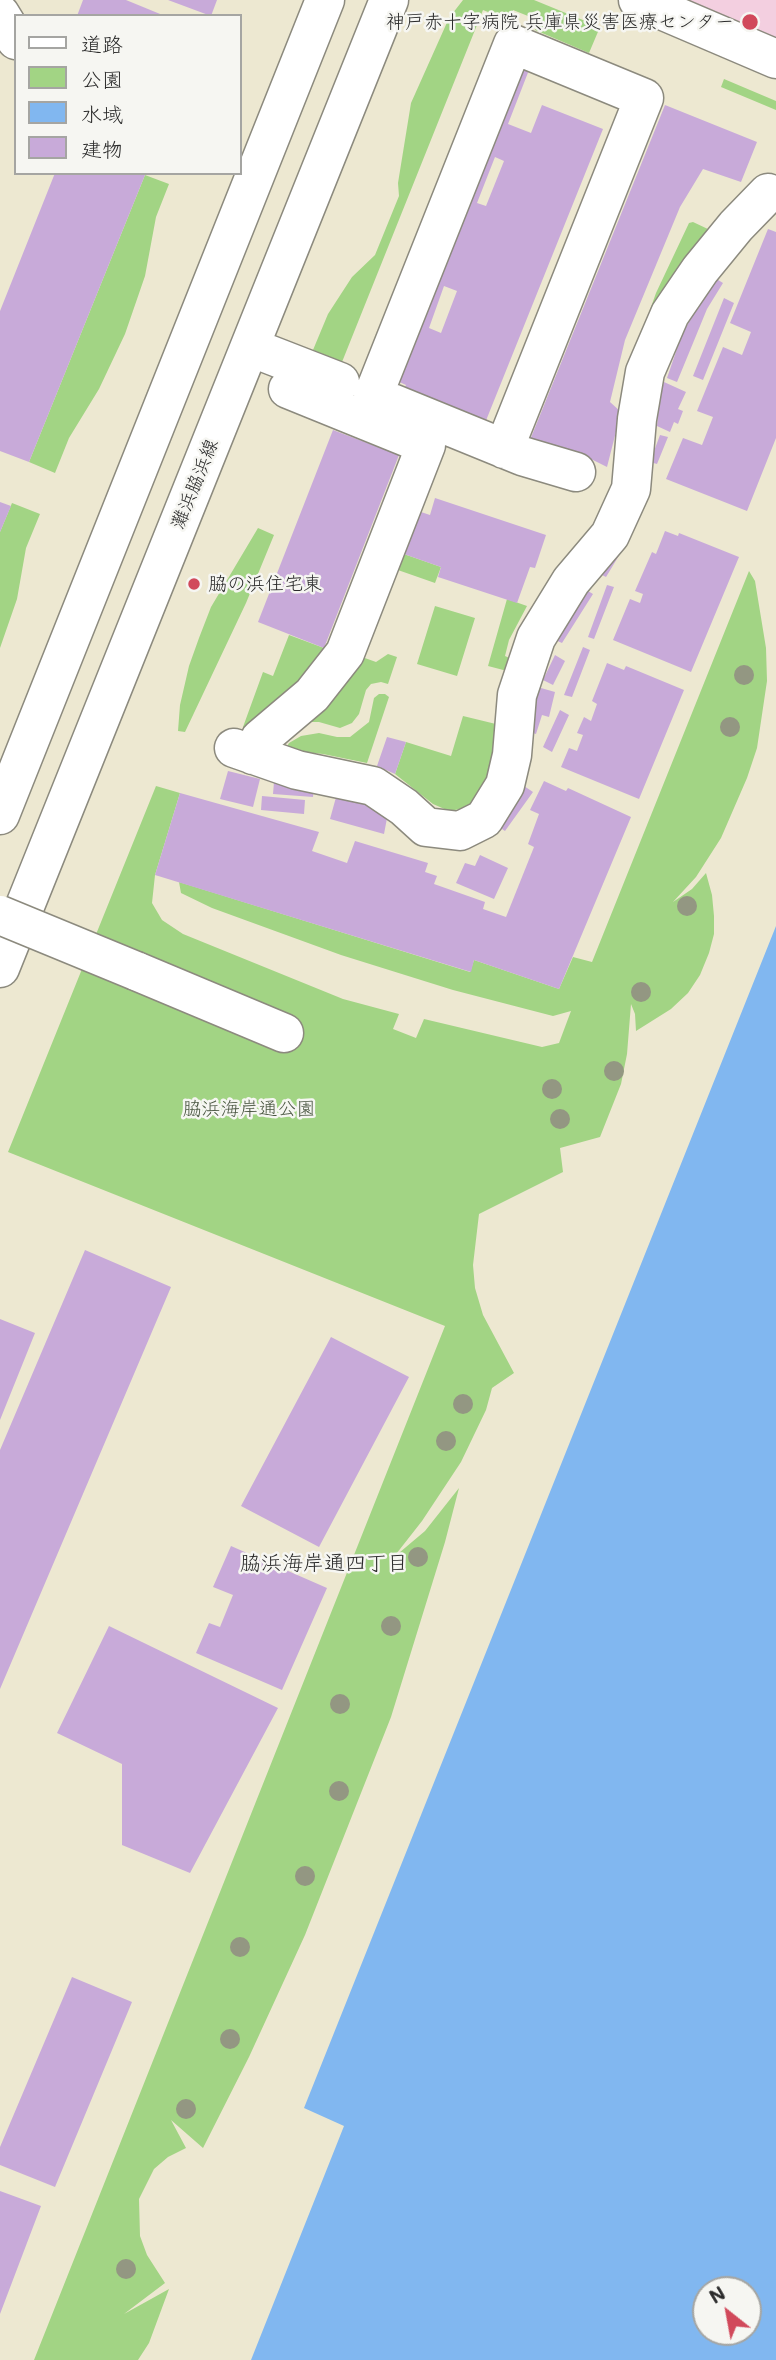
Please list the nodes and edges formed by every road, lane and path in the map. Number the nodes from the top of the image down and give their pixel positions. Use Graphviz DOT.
graph roads {
  1 [pos="325,0"];
  2 [pos="389,0"];
  3 [pos="638,0"];
  4 [pos="0,15"];
  5 [pos="14,37"];
  6 [pos="776,59"];
  7 [pos="250,158"];
  8 [pos="768,193"];
  9 [pos="250,347"];
  10 [pos="288,389"];
  11 [pos="373,396"];
  12 [pos="504,449"];
  13 [pos="576,472"];
  14 [pos="0,815"];
  15 [pos="0,915"];
  16 [pos="0,968"];
  17 [pos="284,1033"];
  1 -- 7 [label="street"];
  2 -- 9 [label="street, 灘浜脇浜線"];
  3 -- 6 [label="street"];
  4 -- 5 [label="street"];
  7 -- 14 [label="street"];
  8 -- 10 [label="street"];
  9 -- 11 [label="street"];
  9 -- 16 [label="street, 灘浜脇浜線"];
  11 -- 12 [label="street"];
  11 -- 12 [label="street"];
  12 -- 13 [label="street"];
  15 -- 17 [label="street, bridge"];
}
